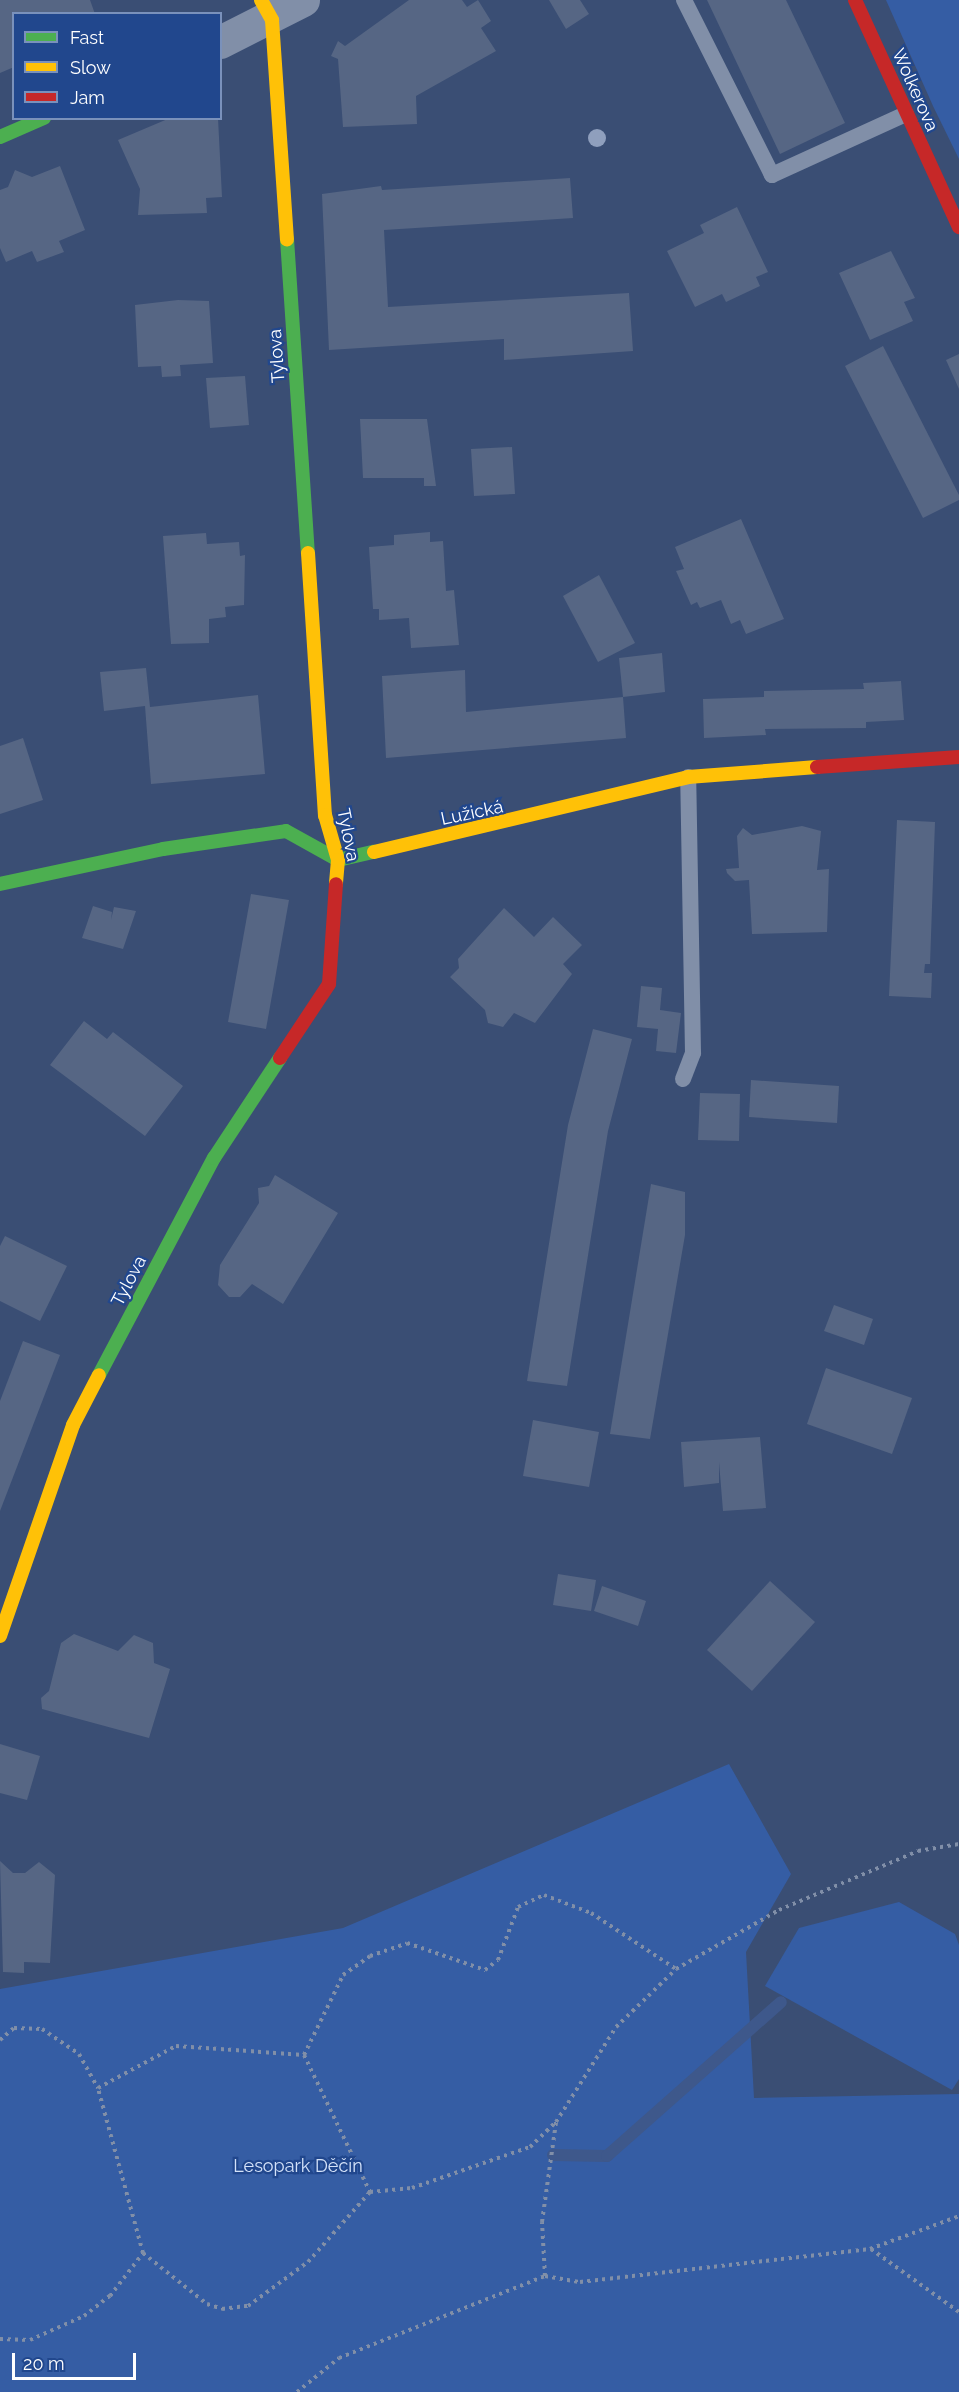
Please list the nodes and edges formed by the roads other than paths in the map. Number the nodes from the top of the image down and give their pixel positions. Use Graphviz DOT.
graph roads {
  1 [pos="303,0"];
  2 [pos="684,0"];
  3 [pos="855,0"];
  4 [pos="267,10"];
  5 [pos="222,41"];
  6 [pos="906,114"];
  7 [pos="39,120"];
  8 [pos="0,137"];
  9 [pos="959,227"];
  10 [pos="959,757"];
  11 [pos="688,777"];
  12 [pos="338,860"];
  13 [pos="0,884"];
  14 [pos="683,1079"];
  15 [pos="0,1636"];
  1 -- 4 [label="street"];
  2 -- 6 [label="lane"];
  3 -- 6 [label="street, Wolkerova"];
  4 -- 5 [label="street"];
  4 -- 12 [label="street, Tylova"];
  6 -- 9 [label="street, Wolkerova"];
  7 -- 8 [label="street"];
  10 -- 11 [label="street, Lužická"];
  11 -- 12 [label="street, Lužická"];
  11 -- 14 [label="lane"];
  12 -- 13 [label="street"];
  12 -- 15 [label="street, Tylova"];
}
